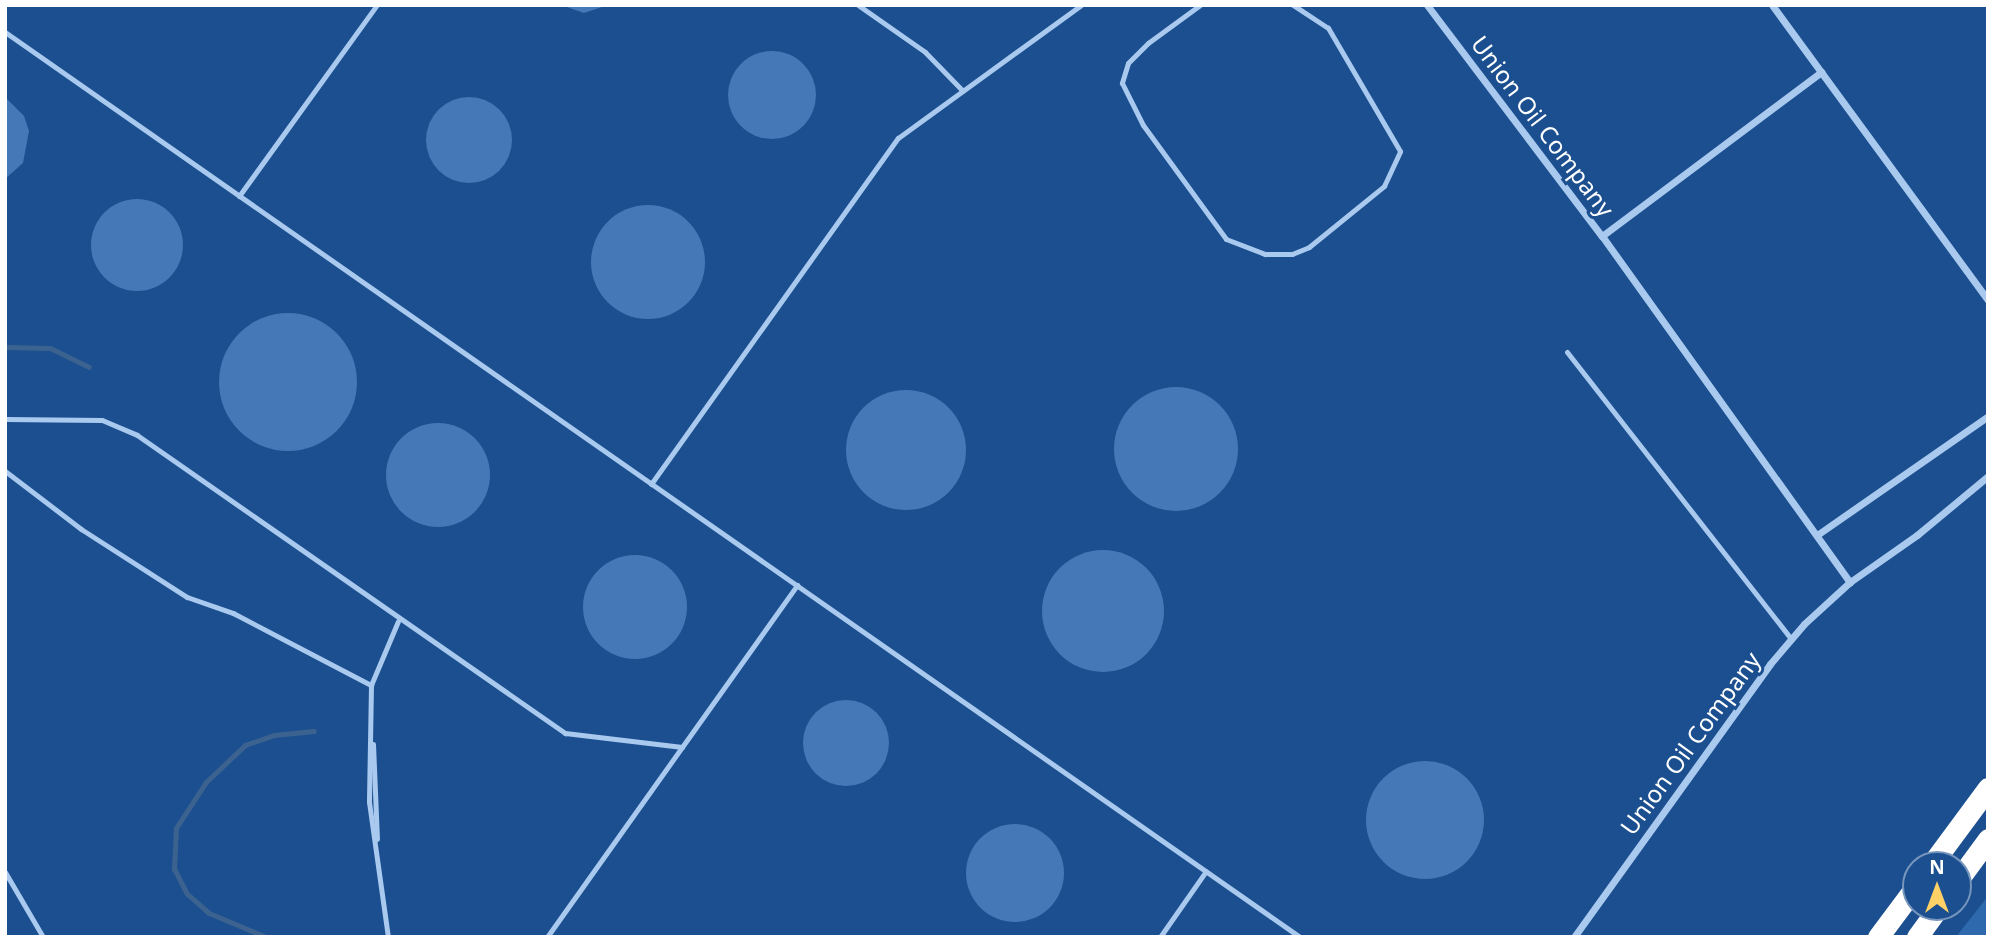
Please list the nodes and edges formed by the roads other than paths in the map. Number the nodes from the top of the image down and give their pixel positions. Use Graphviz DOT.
graph roads {
  1 [pos="377,5"];
  2 [pos="858,5"];
  3 [pos="1081,5"];
  4 [pos="1200,5"];
  5 [pos="1293,5"];
  6 [pos="1427,5"];
  7 [pos="1772,5"];
  8 [pos="5,32"];
  9 [pos="1821,72"];
  10 [pos="963,91"];
  11 [pos="239,196"];
  12 [pos="1602,236"];
  13 [pos="1988,300"];
  14 [pos="1567,352"];
  15 [pos="1988,416"];
  16 [pos="5,419"];
  17 [pos="5,471"];
  18 [pos="1988,476"];
  19 [pos="651,484"];
  20 [pos="1817,535"];
  21 [pos="1850,582"];
  22 [pos="796,585"];
  23 [pos="398,621"];
  24 [pos="1791,639"];
  25 [pos="371,685"];
  26 [pos="682,747"];
  27 [pos="1988,788"];
  28 [pos="1988,839"];
  29 [pos="1941,851"];
  30 [pos="1972,861"];
  31 [pos="1206,871"];
  32 [pos="5,872"];
  33 [pos="1902,905"];
  34 [pos="1929,921"];
  35 [pos="43,937"];
  36 [pos="389,937"];
  37 [pos="547,937"];
  38 [pos="1160,937"];
  39 [pos="1300,937"];
  40 [pos="1574,937"];
  41 [pos="1878,937"];
  42 [pos="1917,937"];
  1 -- 11 [label="lane"];
  2 -- 10 [label="lane"];
  3 -- 10 [label="lane"];
  4 -- 5 [label="lane"];
  6 -- 12 [label="street, Union Oil Company"];
  7 -- 9 [label="street"];
  8 -- 11 [label="lane"];
  9 -- 12 [label="street, Union Oil Company"];
  9 -- 13 [label="street"];
  10 -- 19 [label="lane"];
  11 -- 19 [label="lane"];
  12 -- 20 [label="street, Union Oil Company"];
  14 -- 24 [label="lane"];
  15 -- 20 [label="street"];
  16 -- 23 [label="lane"];
  17 -- 25 [label="lane"];
  18 -- 21 [label="street, Union Oil Company"];
  19 -- 22 [label="lane"];
  20 -- 21 [label="street, Union Oil Company"];
  21 -- 24 [label="street, Union Oil Company"];
  22 -- 26 [label="lane"];
  22 -- 31 [label="lane"];
  23 -- 25 [label="lane"];
  23 -- 26 [label="lane"];
  24 -- 40 [label="street, Union Oil Company"];
  25 -- 36 [label="lane"];
  26 -- 37 [label="lane"];
  27 -- 29 [label="highway"];
  28 -- 30 [label="highway"];
  31 -- 38 [label="lane"];
  31 -- 39 [label="lane"];
  32 -- 35 [label="lane"];
  33 -- 41 [label="highway"];
  34 -- 42 [label="highway"];
}
